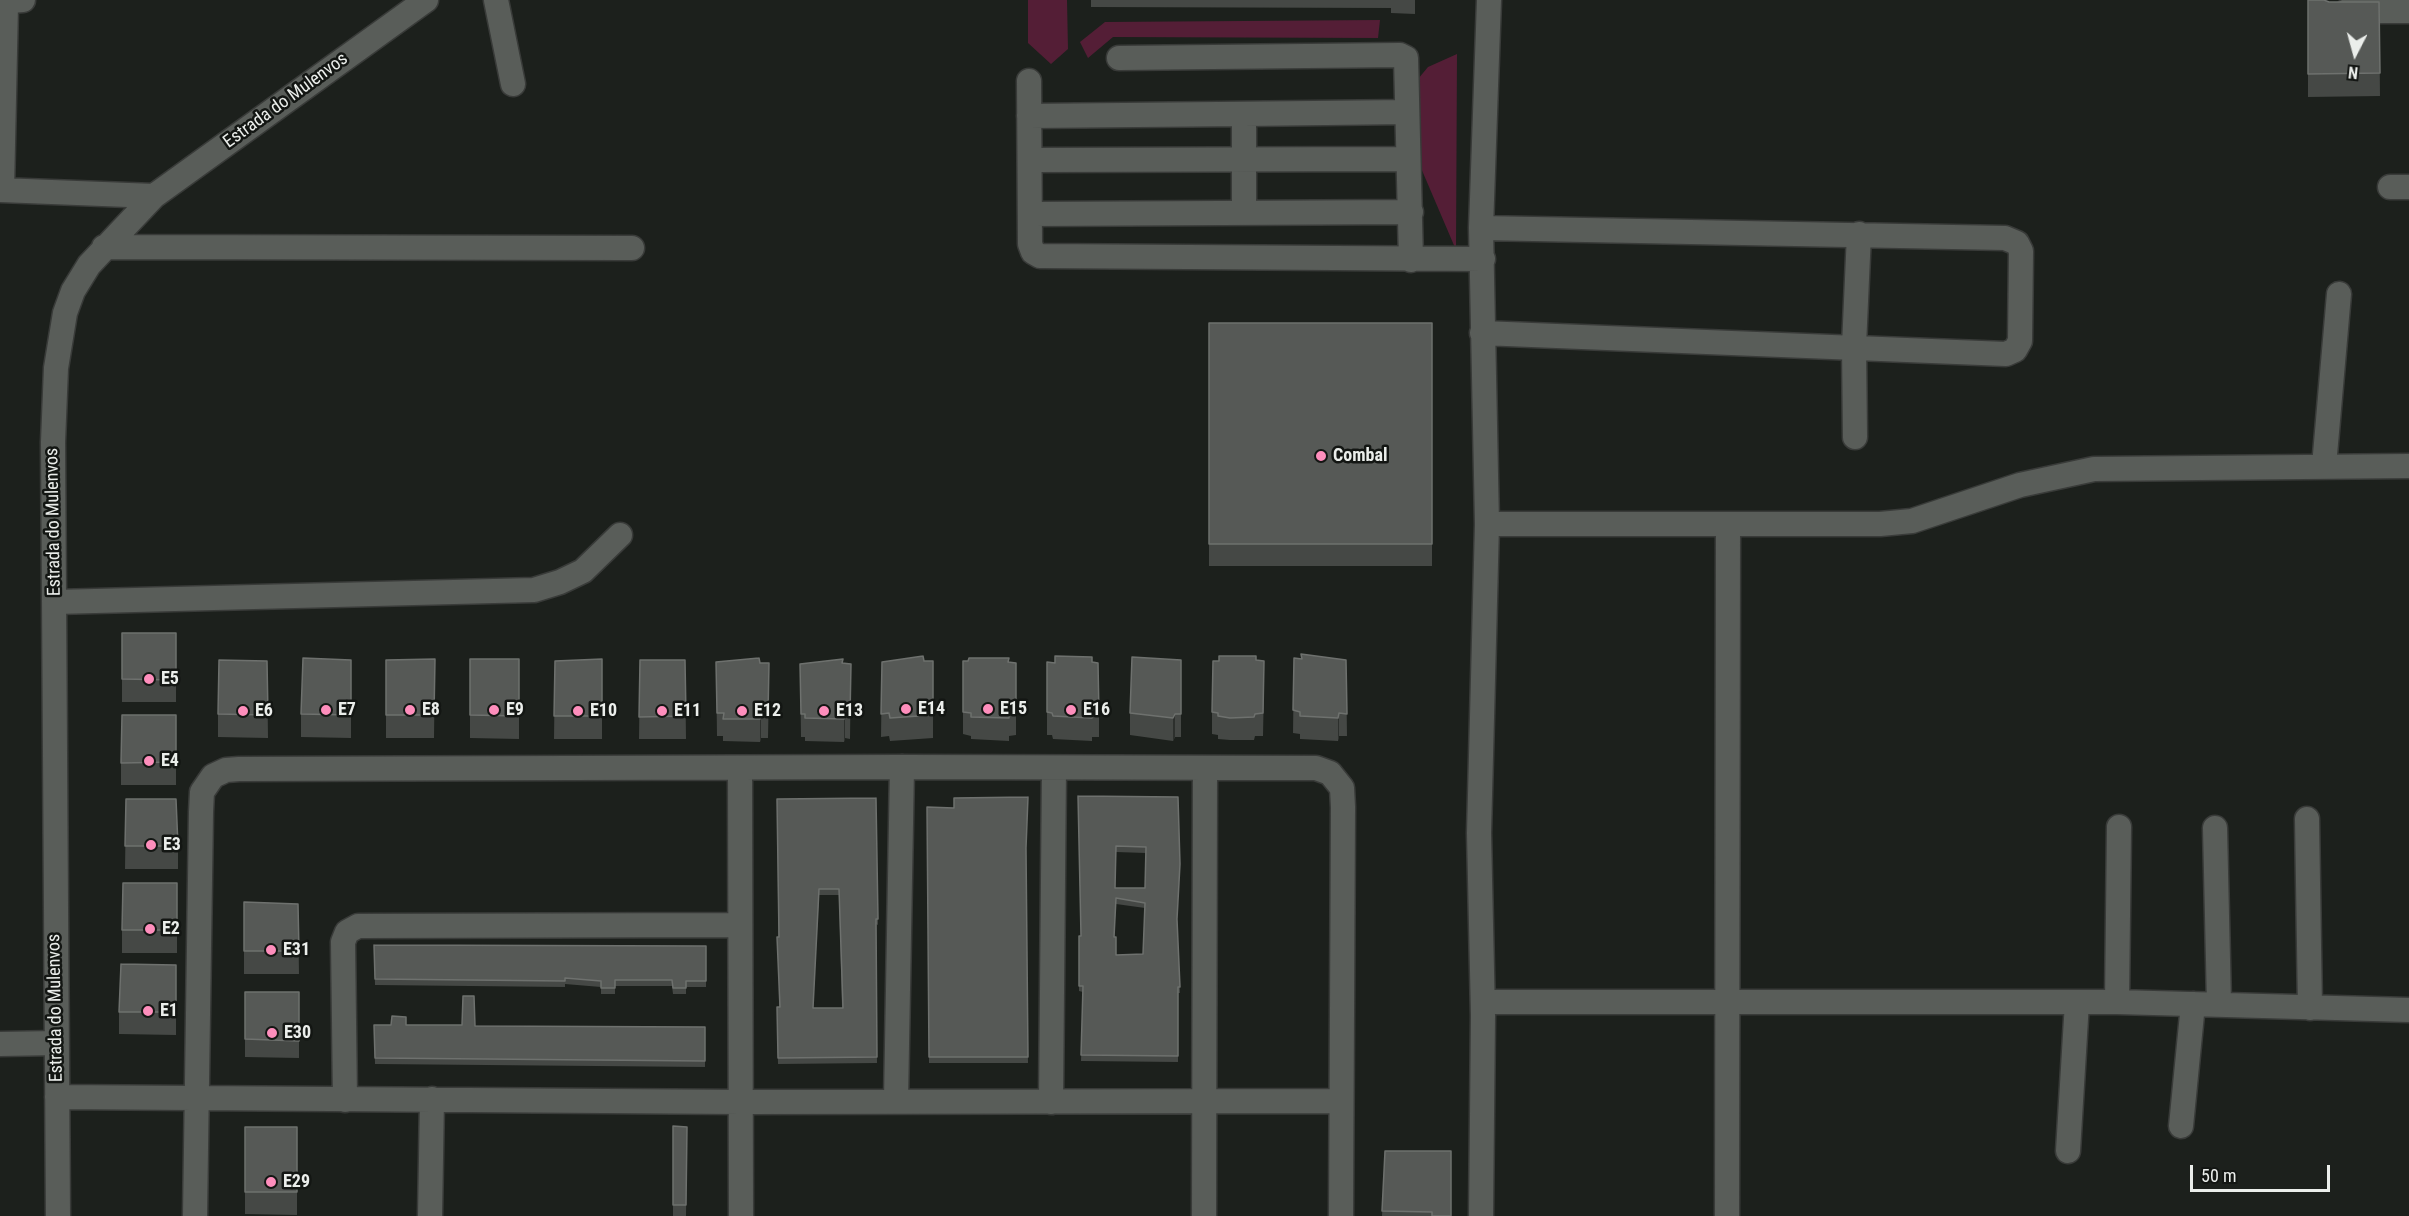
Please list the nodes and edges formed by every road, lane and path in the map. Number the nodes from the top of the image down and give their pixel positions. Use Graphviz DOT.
graph roads {
  1 [pos="23,0"];
  2 [pos="426,0"];
  3 [pos="496,0"];
  4 [pos="1489,0"];
  5 [pos="2329,11"];
  6 [pos="2409,11"];
  7 [pos="1119,58"];
  8 [pos="1029,81"];
  9 [pos="513,84"];
  10 [pos="1407,112"];
  11 [pos="1244,114"];
  12 [pos="1029,116"];
  13 [pos="1407,159"];
  14 [pos="1031,160"];
  15 [pos="1244,161"];
  16 [pos="1,190"];
  17 [pos="154,196"];
  18 [pos="1244,211"];
  19 [pos="1411,212"];
  20 [pos="1031,214"];
  21 [pos="1480,228"];
  22 [pos="1859,234"];
  23 [pos="104,247"];
  24 [pos="632,248"];
  25 [pos="1483,259"];
  26 [pos="1411,260"];
  27 [pos="2339,294"];
  28 [pos="1482,333"];
  29 [pos="1854,346"];
  30 [pos="1855,437"];
  31 [pos="2324,466"];
  32 [pos="2409,466"];
  33 [pos="1488,524"];
  34 [pos="1728,525"];
  35 [pos="620,535"];
  36 [pos="55,602"];
  37 [pos="902,767"];
  38 [pos="741,768"];
  39 [pos="1054,768"];
  40 [pos="1205,768"];
  41 [pos="2307,819"];
  42 [pos="2119,827"];
  43 [pos="2215,828"];
  44 [pos="739,925"];
  45 [pos="1483,1002"];
  46 [pos="2077,1002"];
  47 [pos="2117,1002"];
  48 [pos="1726,1003"];
  49 [pos="2193,1004"];
  50 [pos="2219,1004"];
  51 [pos="2310,1008"];
  52 [pos="2409,1010"];
  53 [pos="56,1042"];
  54 [pos="0,1044"];
  55 [pos="57,1097"];
  56 [pos="195,1098"];
  57 [pos="432,1099"];
  58 [pos="345,1100"];
  59 [pos="896,1100"];
  60 [pos="1341,1101"];
  61 [pos="741,1102"];
  62 [pos="1051,1102"];
  63 [pos="1203,1102"];
  64 [pos="2181,1126"];
  65 [pos="2068,1151"];
  66 [pos="58,1216"];
  67 [pos="195,1216"];
  68 [pos="430,1216"];
  69 [pos="741,1216"];
  70 [pos="1204,1216"];
  71 [pos="1341,1216"];
  72 [pos="1481,1216"];
  73 [pos="1726,1216"];
  1 -- 16 [label="street"];
  2 -- 17 [label="street, Estrada do Mulenvos"];
  3 -- 9 [label="street"];
  4 -- 21 [label="street"];
  5 -- 6 [label="street"];
  7 -- 10 [label="street"];
  8 -- 12 [label="street"];
  10 -- 11 [label="street"];
  10 -- 12 [label="street"];
  10 -- 13 [label="street"];
  11 -- 12 [label="street"];
  11 -- 15 [label="street"];
  12 -- 14 [label="street"];
  13 -- 15 [label="street"];
  13 -- 19 [label="street"];
  14 -- 15 [label="street"];
  14 -- 20 [label="street"];
  15 -- 18 [label="street"];
  16 -- 17 [label="street"];
  17 -- 23 [label="street, Estrada do Mulenvos"];
  18 -- 19 [label="street"];
  18 -- 20 [label="street"];
  19 -- 26 [label="street"];
  20 -- 26 [label="street"];
  21 -- 22 [label="street"];
  21 -- 25 [label="street"];
  22 -- 29 [label="street"];
  22 -- 29 [label="street"];
  23 -- 24 [label="street"];
  23 -- 36 [label="street, Estrada do Mulenvos"];
  25 -- 26 [label="street"];
  25 -- 28 [label="street"];
  27 -- 31 [label="street"];
  28 -- 29 [label="street"];
  28 -- 33 [label="street"];
  29 -- 30 [label="street"];
  31 -- 32 [label="street"];
  31 -- 34 [label="street"];
  33 -- 34 [label="street"];
  33 -- 45 [label="street"];
  34 -- 48 [label="street"];
  35 -- 36 [label="street"];
  36 -- 53 [label="street, Estrada do Mulenvos"];
  37 -- 38 [label="street"];
  37 -- 39 [label="street"];
  37 -- 59 [label="street"];
  38 -- 44 [label="street"];
  38 -- 56 [label="street"];
  39 -- 40 [label="street"];
  39 -- 62 [label="street"];
  40 -- 60 [label="street"];
  40 -- 63 [label="street"];
  41 -- 51 [label="street"];
  42 -- 47 [label="street"];
  43 -- 50 [label="street"];
  44 -- 58 [label="street"];
  44 -- 61 [label="street"];
  45 -- 48 [label="street"];
  45 -- 72 [label="street"];
  46 -- 47 [label="street"];
  46 -- 48 [label="street"];
  46 -- 65 [label="street"];
  47 -- 49 [label="street"];
  48 -- 73 [label="street"];
  49 -- 50 [label="street"];
  49 -- 64 [label="street"];
  50 -- 51 [label="street"];
  51 -- 52 [label="street"];
  53 -- 54 [label="street"];
  53 -- 55 [label="street, Estrada do Mulenvos"];
  55 -- 56 [label="street"];
  55 -- 66 [label="street, Estrada do Mulenvos"];
  56 -- 58 [label="street"];
  56 -- 67 [label="street"];
  57 -- 58 [label="street"];
  57 -- 61 [label="street"];
  57 -- 68 [label="street"];
  59 -- 61 [label="street"];
  59 -- 62 [label="street"];
  60 -- 63 [label="street"];
  60 -- 71 [label="street"];
  61 -- 69 [label="street"];
  62 -- 63 [label="street"];
  63 -- 70 [label="street"];
}
